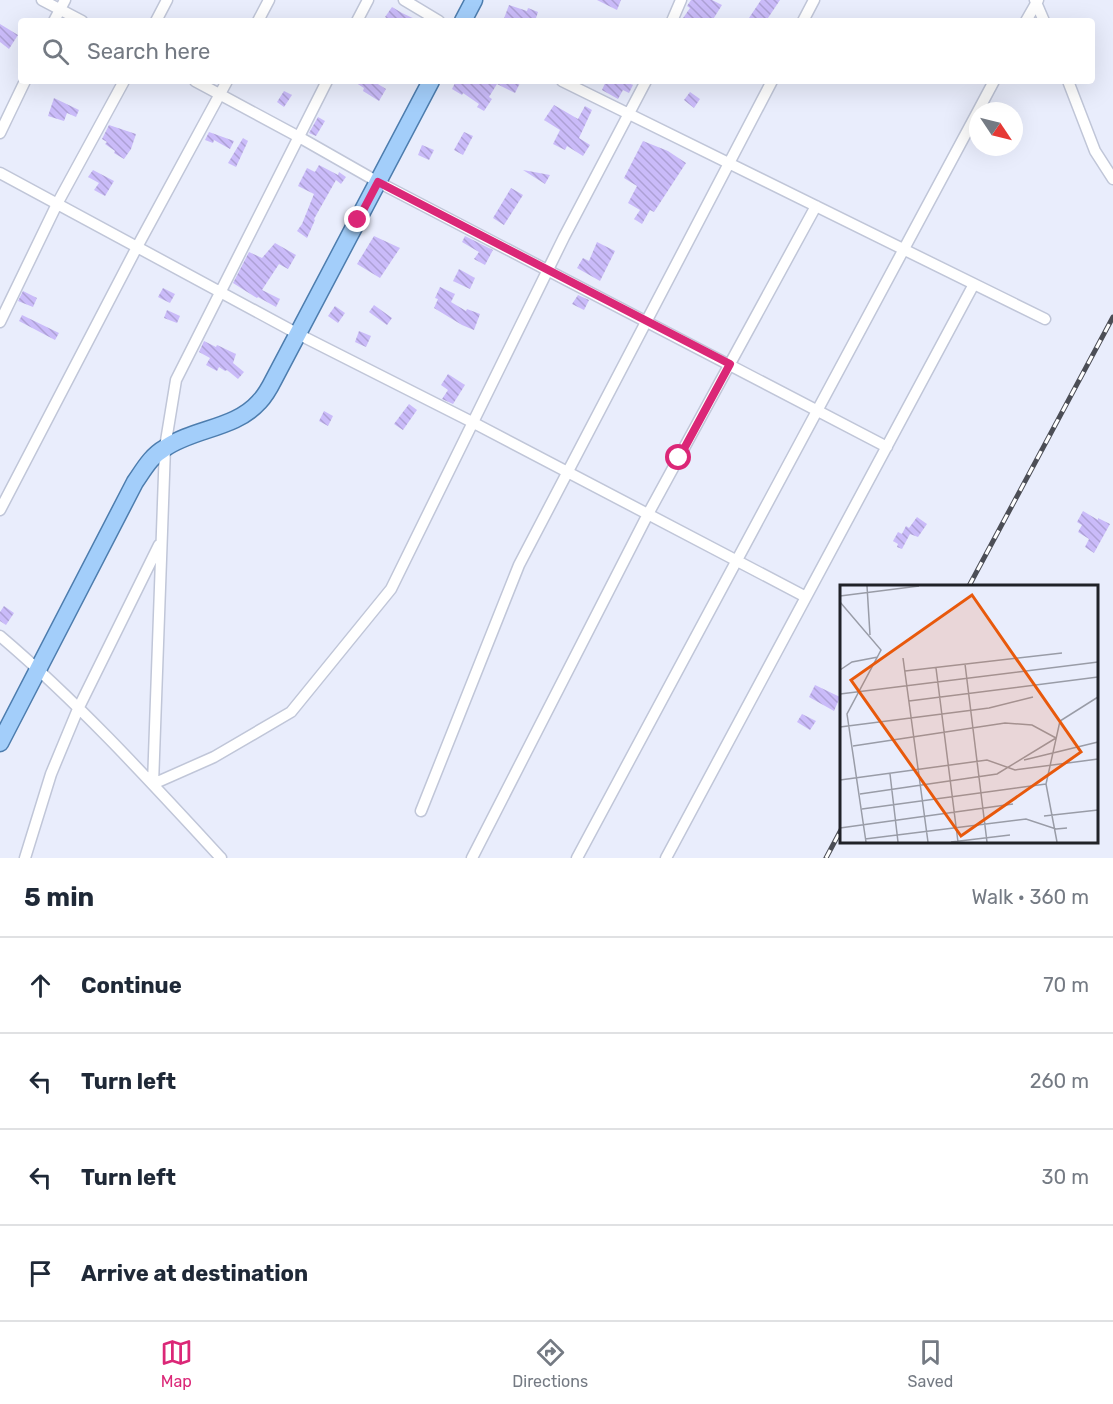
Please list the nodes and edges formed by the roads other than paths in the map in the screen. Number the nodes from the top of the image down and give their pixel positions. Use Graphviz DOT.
graph roads {
  1 [pos="42,0"];
  2 [pos="167,0"];
  3 [pos="269,0"];
  4 [pos="368,0"];
  5 [pos="404,0"];
  6 [pos="474,0"];
  7 [pos="681,0"];
  8 [pos="814,0"];
  9 [pos="1036,1"];
  10 [pos="62,5"];
  11 [pos="78,18"];
  12 [pos="158,18"];
  13 [pos="260,18"];
  14 [pos="359,18"];
  15 [pos="435,18"];
  16 [pos="465,18"];
  17 [pos="673,18"];
  18 [pos="805,18"];
  19 [pos="1028,18"];
  20 [pos="1043,18"];
  21 [pos="24,84"];
  22 [pos="122,84"];
  23 [pos="201,84"];
  24 [pos="225,84"];
  25 [pos="325,84"];
  26 [pos="429,84"];
  27 [pos="568,84"];
  28 [pos="645,84"];
  29 [pos="770,84"];
  30 [pos="992,84"];
  31 [pos="1069,84"];
  32 [pos="220,94"];
  33 [pos="983,102"];
  34 [pos="631,114"];
  35 [pos="969,128"];
  36 [pos="0,133"];
  37 [pos="299,136"];
  38 [pos="729,163"];
  39 [pos="0,173"];
  40 [pos="1113,179"];
  41 [pos="378,182"];
  42 [pos="57,204"];
  43 [pos="816,206"];
  44 [pos="137,247"];
  45 [pos="904,249"];
  46 [pos="549,269"];
  47 [pos="974,284"];
  48 [pos="221,292"];
  49 [pos="646,320"];
  50 [pos="1045,320"];
  51 [pos="0,322"];
  52 [pos="298,334"];
  53 [pos="730,364"];
  54 [pos="818,410"];
  55 [pos="474,423"];
  56 [pos="165,447"];
  57 [pos="887,447"];
  58 [pos="567,472"];
  59 [pos="0,510"];
  60 [pos="648,514"];
  61 [pos="162,539"];
  62 [pos="737,561"];
  63 [pos="806,597"];
  64 [pos="0,636"];
  65 [pos="39,669"];
  66 [pos="78,710"];
  67 [pos="0,743"];
  68 [pos="153,783"];
  69 [pos="421,811"];
  70 [pos="25,858"];
  71 [pos="220,858"];
  72 [pos="472,858"];
  73 [pos="577,858"];
  74 [pos="666,858"];
  1 -- 10 [label="street"];
  2 -- 12 [label="street"];
  3 -- 13 [label="street"];
  4 -- 14 [label="street"];
  5 -- 15 [label="street"];
  6 -- 16 [label="main road"];
  7 -- 17 [label="street"];
  8 -- 18 [label="street"];
  9 -- 19 [label="street"];
  9 -- 20 [label="street"];
  10 -- 11 [label="street"];
  21 -- 36 [label="street"];
  22 -- 42 [label="street"];
  23 -- 32 [label="street"];
  24 -- 32 [label="street"];
  25 -- 37 [label="street"];
  26 -- 41 [label="main road"];
  27 -- 34 [label="street"];
  28 -- 34 [label="street"];
  29 -- 38 [label="street"];
  30 -- 33 [label="street"];
  31 -- 40 [label="street"];
  32 -- 37 [label="street"];
  32 -- 44 [label="street"];
  34 -- 38 [label="street"];
  34 -- 46 [label="street"];
  35 -- 45 [label="street"];
  37 -- 41 [label="street"];
  37 -- 48 [label="street"];
  38 -- 43 [label="street"];
  38 -- 49 [label="street"];
  39 -- 42 [label="street"];
  41 -- 46 [label="street"];
  41 -- 52 [label="main road"];
  42 -- 44 [label="street"];
  42 -- 51 [label="street"];
  43 -- 45 [label="street"];
  43 -- 53 [label="street"];
  44 -- 48 [label="street"];
  44 -- 59 [label="street"];
  45 -- 47 [label="street"];
  45 -- 54 [label="street"];
  46 -- 49 [label="street"];
  46 -- 55 [label="street"];
  47 -- 50 [label="street"];
  47 -- 57 [label="street"];
  48 -- 52 [label="street"];
  48 -- 56 [label="street"];
  49 -- 53 [label="street"];
  49 -- 58 [label="street"];
  52 -- 55 [label="street"];
  52 -- 56 [label="main road"];
  53 -- 54 [label="street"];
  53 -- 60 [label="street"];
  54 -- 57 [label="street"];
  54 -- 62 [label="street"];
  55 -- 58 [label="street"];
  55 -- 68 [label="street"];
  56 -- 61 [label="street"];
  56 -- 65 [label="main road"];
  57 -- 63 [label="street"];
  58 -- 60 [label="street"];
  58 -- 69 [label="street"];
  60 -- 62 [label="street"];
  60 -- 72 [label="street"];
  61 -- 66 [label="street"];
  61 -- 68 [label="street"];
  62 -- 63 [label="street"];
  62 -- 73 [label="street"];
  63 -- 74 [label="street"];
  64 -- 65 [label="street"];
  65 -- 66 [label="street"];
  65 -- 67 [label="main road"];
  66 -- 68 [label="street"];
  66 -- 70 [label="street"];
  68 -- 71 [label="street"];
}
